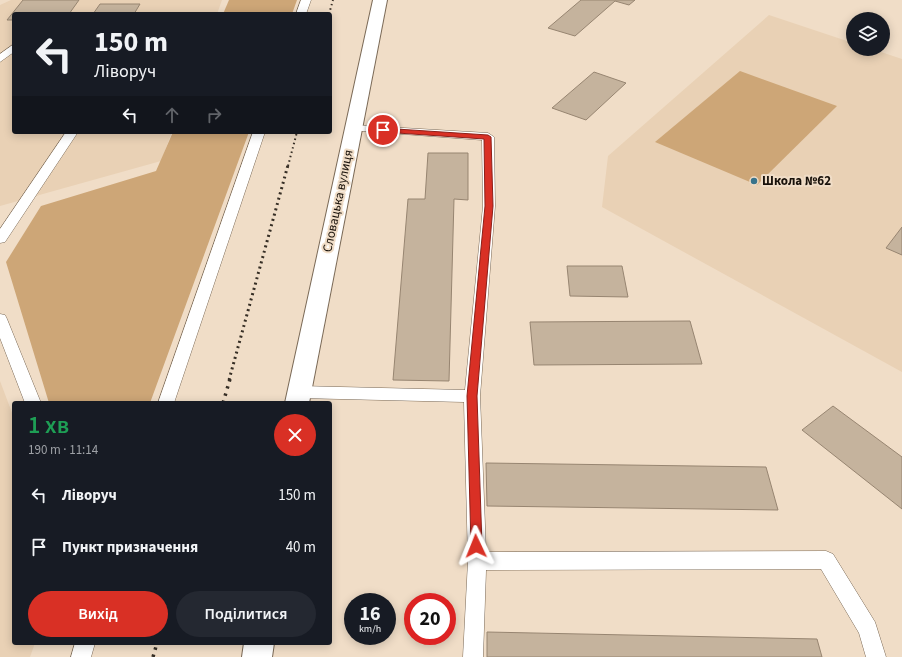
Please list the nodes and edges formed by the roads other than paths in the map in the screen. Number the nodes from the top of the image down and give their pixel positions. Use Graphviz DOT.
graph roads {
  1 [pos="306,0"];
  2 [pos="380,0"];
  3 [pos="302,12"];
  4 [pos="12,49"];
  5 [pos="0,59"];
  6 [pos="353,128"];
  7 [pos="71,134"];
  8 [pos="258,134"];
  9 [pos="0,239"];
  10 [pos="0,318"];
  11 [pos="472,396"];
  12 [pos="298,398"];
  13 [pos="32,401"];
  14 [pos="167,401"];
  15 [pos="477,561"];
  16 [pos="84,645"];
  17 [pos="260,645"];
  18 [pos="81,657"];
  19 [pos="257,657"];
  20 [pos="473,657"];
  21 [pos="876,657"];
  1 -- 3 [label="lane"];
  2 -- 6 [label="street, Словацька вулиця"];
  4 -- 5 [label="lane"];
  6 -- 11 [label="lane"];
  6 -- 12 [label="street, Словацька вулиця"];
  7 -- 9 [label="lane"];
  8 -- 14 [label="lane"];
  10 -- 13 [label="lane"];
  11 -- 12 [label="lane"];
  11 -- 15 [label="lane"];
  15 -- 20 [label="lane"];
  15 -- 21 [label="lane"];
  16 -- 18 [label="lane"];
  17 -- 19 [label="street"];
}
